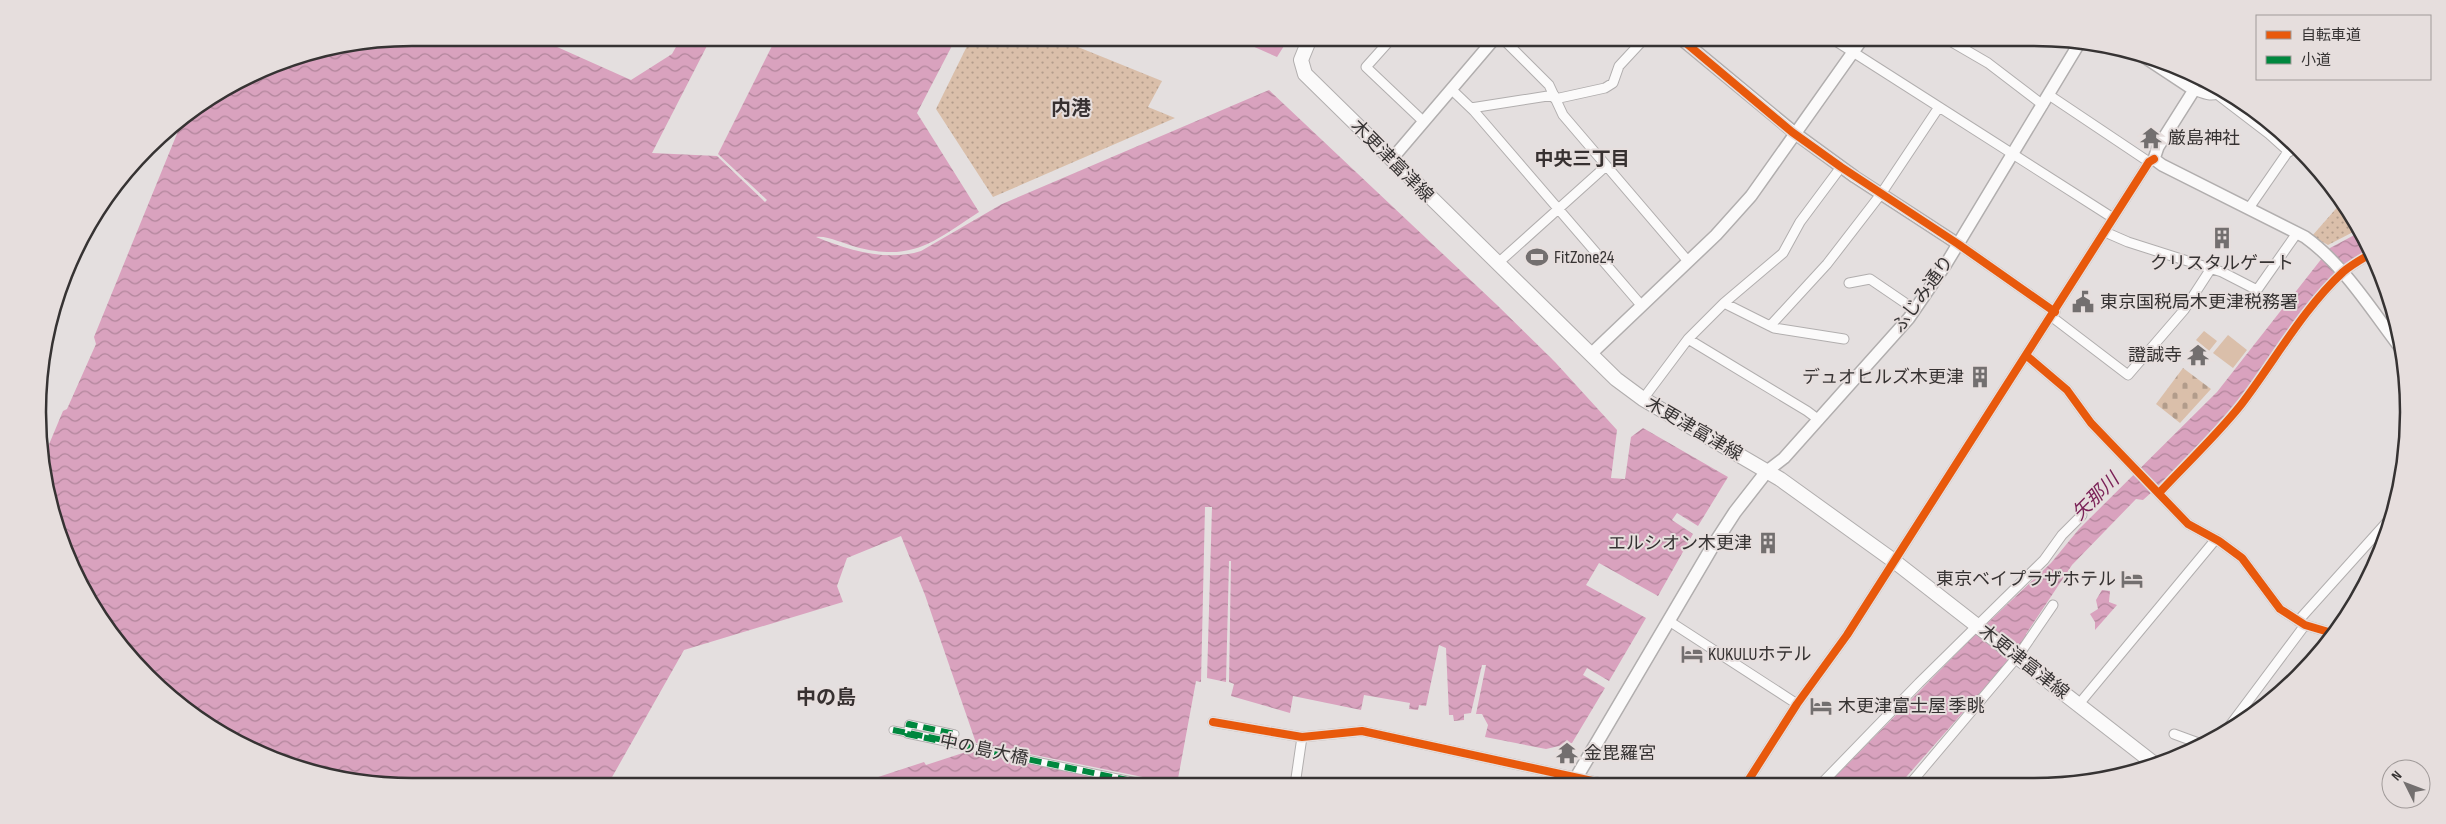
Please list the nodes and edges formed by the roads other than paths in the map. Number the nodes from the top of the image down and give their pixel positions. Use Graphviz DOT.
graph roads {
  1 [pos="1307,46"];
  2 [pos="1385,46"];
  3 [pos="1488,46"];
  4 [pos="1510,46"];
  5 [pos="1638,46"];
  6 [pos="1690,46"];
  7 [pos="1843,46"];
  8 [pos="1858,46"];
  9 [pos="1959,46"];
  10 [pos="2076,49"];
  11 [pos="1853,53"];
  12 [pos="2163,70"];
  13 [pos="1452,89"];
  14 [pos="2194,90"];
  15 [pos="2215,94"];
  16 [pos="1555,97"];
  17 [pos="2046,100"];
  18 [pos="1939,107"];
  19 [pos="1470,108"];
  20 [pos="2246,114"];
  21 [pos="1424,122"];
  22 [pos="1796,134"];
  23 [pos="2289,152"];
  24 [pos="2013,154"];
  25 [pos="1391,160"];
  26 [pos="2152,160"];
  27 [pos="1605,167"];
  28 [pos="1841,167"];
  29 [pos="1881,194"];
  30 [pos="1557,208"];
  31 [pos="2249,208"];
  32 [pos="2113,218"];
  33 [pos="2105,232"];
  34 [pos="2297,233"];
  35 [pos="1958,244"];
  36 [pos="2365,257"];
  37 [pos="1687,260"];
  38 [pos="1497,264"];
  39 [pos="2210,270"];
  40 [pos="2342,272"];
  41 [pos="1850,283"];
  42 [pos="1724,304"];
  43 [pos="1641,305"];
  44 [pos="1914,309"];
  45 [pos="2053,315"];
  46 [pos="1770,326"];
  47 [pos="2392,337"];
  48 [pos="1688,339"];
  49 [pos="1844,339"];
  50 [pos="1591,354"];
  51 [pos="2026,356"];
  52 [pos="1642,399"];
  53 [pos="1819,420"];
  54 [pos="1767,471"];
  55 [pos="2158,492"];
  56 [pos="2082,515"];
  57 [pos="2380,530"];
  58 [pos="2216,539"];
  59 [pos="1894,561"];
  60 [pos="2053,604"];
  61 [pos="1668,621"];
  62 [pos="2301,623"];
  63 [pos="1977,625"];
  64 [pos="2327,631"];
  65 [pos="2018,656"];
  66 [pos="1797,704"];
  67 [pos="2079,704"];
  68 [pos="2236,717"];
  69 [pos="1213,722"];
  70 [pos="893,730"];
  71 [pos="907,732"];
  72 [pos="907,732"];
  73 [pos="907,732"];
  74 [pos="907,732"];
  75 [pos="2174,734"];
  76 [pos="1302,737"];
  77 [pos="2193,741"];
  78 [pos="2148,759"];
  79 [pos="1118,778"];
  80 [pos="1296,778"];
  81 [pos="1557,778"];
  82 [pos="1576,778"];
  83 [pos="1750,778"];
  84 [pos="1827,778"];
  85 [pos="1915,778"];
  1 -- 25 [label="main road, 木更津富津線"];
  2 -- 21 [label="street"];
  3 -- 13 [label="street"];
  4 -- 16 [label="street"];
  5 -- 16 [label="street"];
  6 -- 22 [label="street"];
  7 -- 11 [label="street"];
  8 -- 11 [label="street"];
  9 -- 17 [label="street"];
  10 -- 17 [label="street, ふじみ通り"];
  11 -- 18 [label="street"];
  11 -- 22 [label="street"];
  12 -- 14 [label="street"];
  13 -- 19 [label="street"];
  13 -- 21 [label="street"];
  14 -- 15 [label="street"];
  14 -- 26 [label="street"];
  16 -- 19 [label="street"];
  16 -- 27 [label="street"];
  17 -- 24 [label="street, ふじみ通り"];
  17 -- 26 [label="street"];
  18 -- 24 [label="street"];
  18 -- 29 [label="street"];
  19 -- 30 [label="street"];
  20 -- 23 [label="street"];
  21 -- 25 [label="street"];
  22 -- 28 [label="street"];
  22 -- 37 [label="street"];
  23 -- 31 [label="street"];
  24 -- 32 [label="street"];
  24 -- 35 [label="street, ふじみ通り"];
  25 -- 38 [label="main road, 木更津富津線"];
  26 -- 31 [label="street"];
  26 -- 32 [label="street"];
  27 -- 30 [label="street"];
  27 -- 37 [label="street"];
  28 -- 29 [label="street"];
  28 -- 42 [label="street"];
  29 -- 35 [label="street"];
  29 -- 46 [label="street"];
  30 -- 38 [label="street"];
  30 -- 43 [label="street"];
  31 -- 34 [label="street"];
  32 -- 33 [label="street"];
  33 -- 39 [label="street"];
  33 -- 45 [label="street"];
  34 -- 39 [label="street"];
  34 -- 40 [label="street"];
  35 -- 44 [label="street, ふじみ通り"];
  35 -- 45 [label="street"];
  36 -- 40 [label="street"];
  37 -- 43 [label="street"];
  38 -- 50 [label="main road, 木更津富津線"];
  39 -- 45 [label="street"];
  40 -- 47 [label="street"];
  40 -- 55 [label="street"];
  41 -- 44 [label="street"];
  42 -- 46 [label="street"];
  42 -- 48 [label="street"];
  43 -- 50 [label="street"];
  44 -- 53 [label="street, ふじみ通り"];
  45 -- 51 [label="street"];
  46 -- 49 [label="street"];
  48 -- 52 [label="street"];
  48 -- 53 [label="street"];
  50 -- 52 [label="main road, 木更津富津線"];
  51 -- 55 [label="street"];
  51 -- 59 [label="street"];
  52 -- 54 [label="main road, 木更津富津線"];
  53 -- 54 [label="street, ふじみ通り"];
  54 -- 59 [label="main road, 木更津富津線"];
  54 -- 61 [label="main road"];
  55 -- 58 [label="street"];
  56 -- 63 [label="street"];
  57 -- 62 [label="street"];
  58 -- 62 [label="street"];
  58 -- 67 [label="street"];
  59 -- 63 [label="main road, 木更津富津線"];
  59 -- 66 [label="street"];
  60 -- 65 [label="street"];
  61 -- 66 [label="street"];
  61 -- 82 [label="main road"];
  62 -- 64 [label="street"];
  62 -- 68 [label="street"];
  63 -- 65 [label="main road, 木更津富津線"];
  63 -- 84 [label="street"];
  65 -- 67 [label="main road, 木更津富津線"];
  65 -- 85 [label="street"];
  66 -- 83 [label="street"];
  67 -- 78 [label="main road, 木更津富津線"];
  69 -- 76 [label="street"];
  70 -- 71 [label="street, 中の島大橋"];
  72 -- 73 [label="street, 中の島大橋"];
  74 -- 79 [label="street, 中の島大橋"];
  75 -- 77 [label="street"];
  76 -- 80 [label="street"];
  76 -- 81 [label="street"];
}
